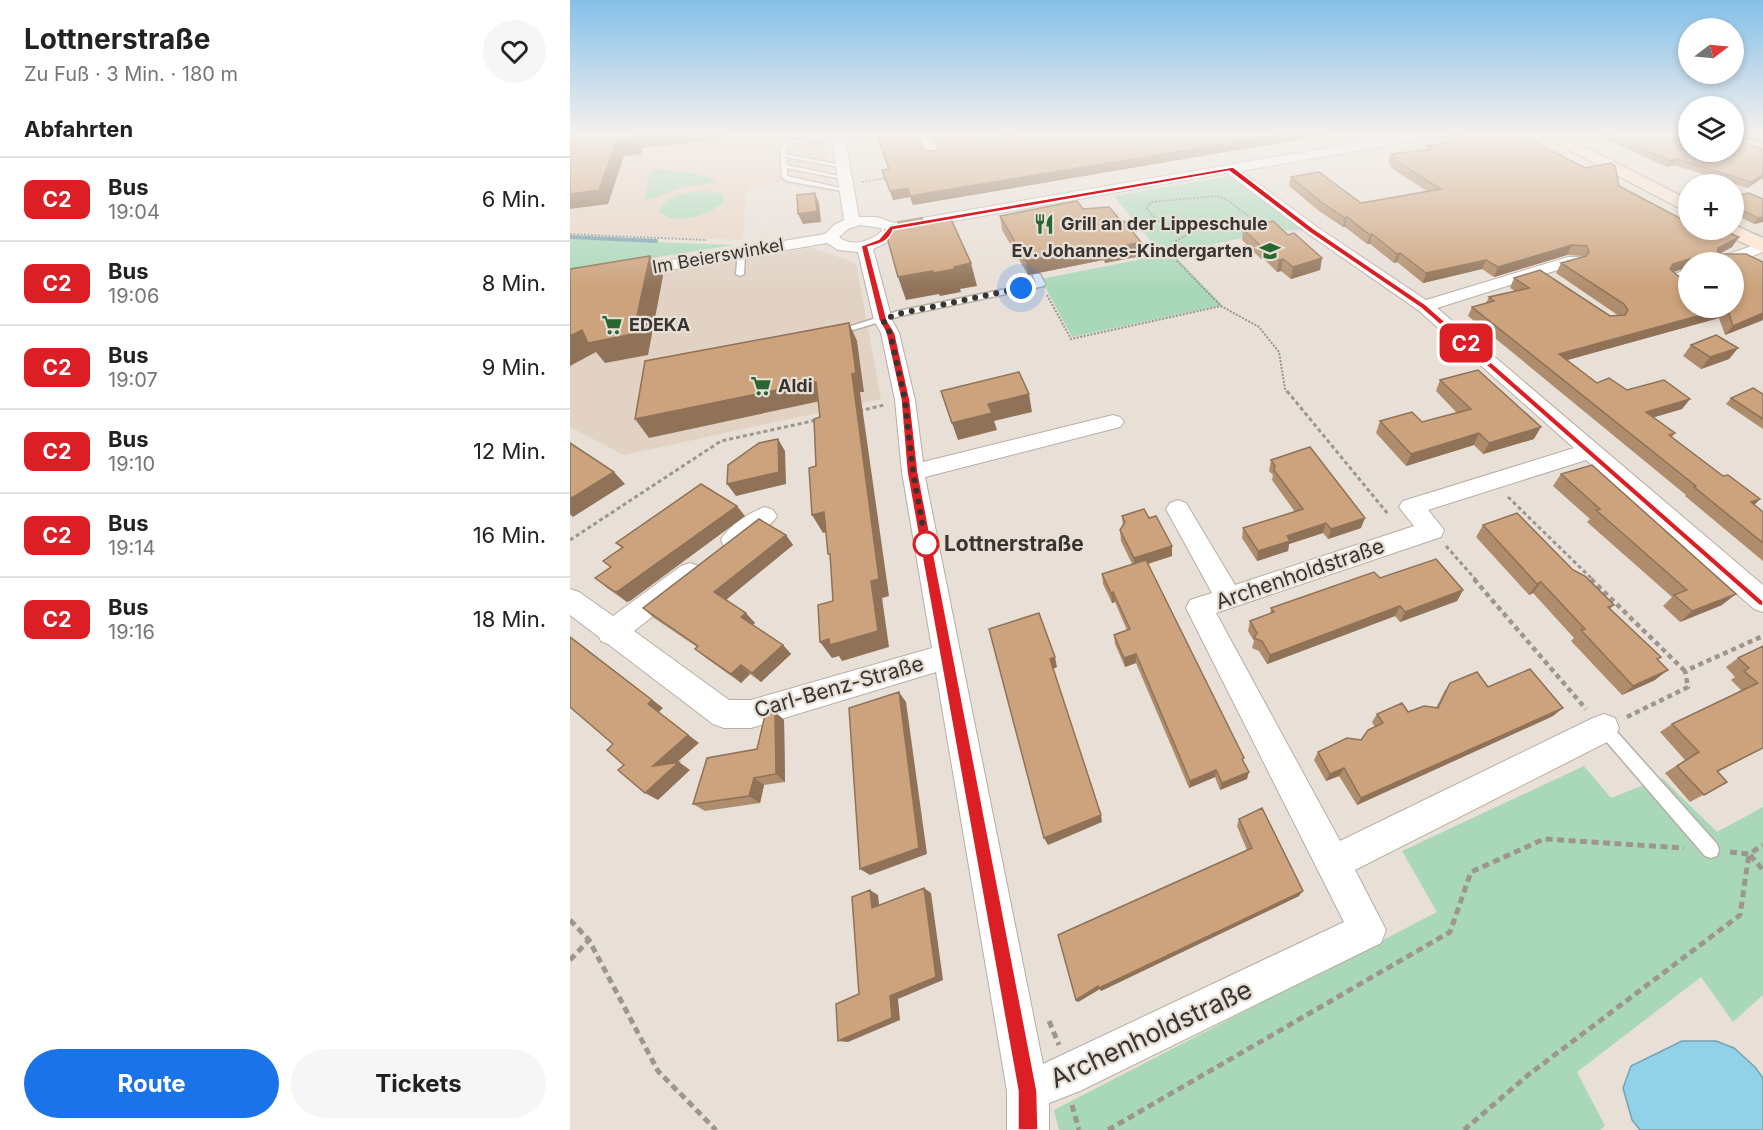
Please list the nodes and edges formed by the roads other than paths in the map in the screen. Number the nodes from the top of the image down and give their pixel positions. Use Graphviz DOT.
graph roads {
  1 [pos="846,185"];
  2 [pos="1139,185"];
  3 [pos="1251,185"];
  4 [pos="1646,185"];
  5 [pos="1678,201"];
  6 [pos="890,228"];
  7 [pos="858,234"];
  8 [pos="1744,236"];
  9 [pos="831,238"];
  10 [pos="1763,246"];
  11 [pos="741,252"];
  12 [pos="1744,253"];
  13 [pos="1574,260"];
  14 [pos="1538,271"];
  15 [pos="740,274"];
  16 [pos="1039,280"];
  17 [pos="570,282"];
  18 [pos="1556,284"];
  19 [pos="1424,306"];
  20 [pos="883,320"];
  21 [pos="846,329"];
  22 [pos="1113,422"];
  23 [pos="1590,451"];
  24 [pos="913,472"];
  25 [pos="1178,509"];
  26 [pos="765,516"];
  27 [pos="1229,598"];
  28 [pos="570,600"];
  29 [pos="1763,601"];
  30 [pos="611,633"];
  31 [pos="948,656"];
  32 [pos="1604,729"];
  33 [pos="1711,850"];
  34 [pos="1333,863"];
  35 [pos="1028,1091"];
  36 [pos="1028,1130"];
  1 -- 7 [label="street"];
  2 -- 6 [label="street"];
  3 -- 19 [label="street"];
  4 -- 5 [label="main road"];
  6 -- 7 [label="street"];
  6 -- 7 [label="street"];
  7 -- 9 [label="street"];
  7 -- 9 [label="street"];
  7 -- 20 [label="street"];
  8 -- 10 [label="main road"];
  9 -- 11 [label="street, Im Beierswinkel"];
  10 -- 12 [label="street"];
  11 -- 15 [label="lane"];
  11 -- 17 [label="street, Im Beierswinkel"];
  13 -- 14 [label="street"];
  14 -- 18 [label="street"];
  14 -- 19 [label="street"];
  16 -- 20 [label="lane"];
  19 -- 23 [label="street"];
  20 -- 21 [label="lane"];
  20 -- 24 [label="street"];
  22 -- 24 [label="street"];
  23 -- 27 [label="street, Archenholdstraße"];
  23 -- 29 [label="street"];
  24 -- 31 [label="street"];
  25 -- 27 [label="street"];
  26 -- 30 [label="street"];
  27 -- 34 [label="street, Archenholdstraße"];
  28 -- 30 [label="street, Carl-Benz-Straße"];
  30 -- 31 [label="street, Carl-Benz-Straße"];
  31 -- 35 [label="street"];
  32 -- 33 [label="lane"];
  32 -- 34 [label="street"];
  34 -- 35 [label="street, Archenholdstraße"];
  35 -- 36 [label="street"];
}
